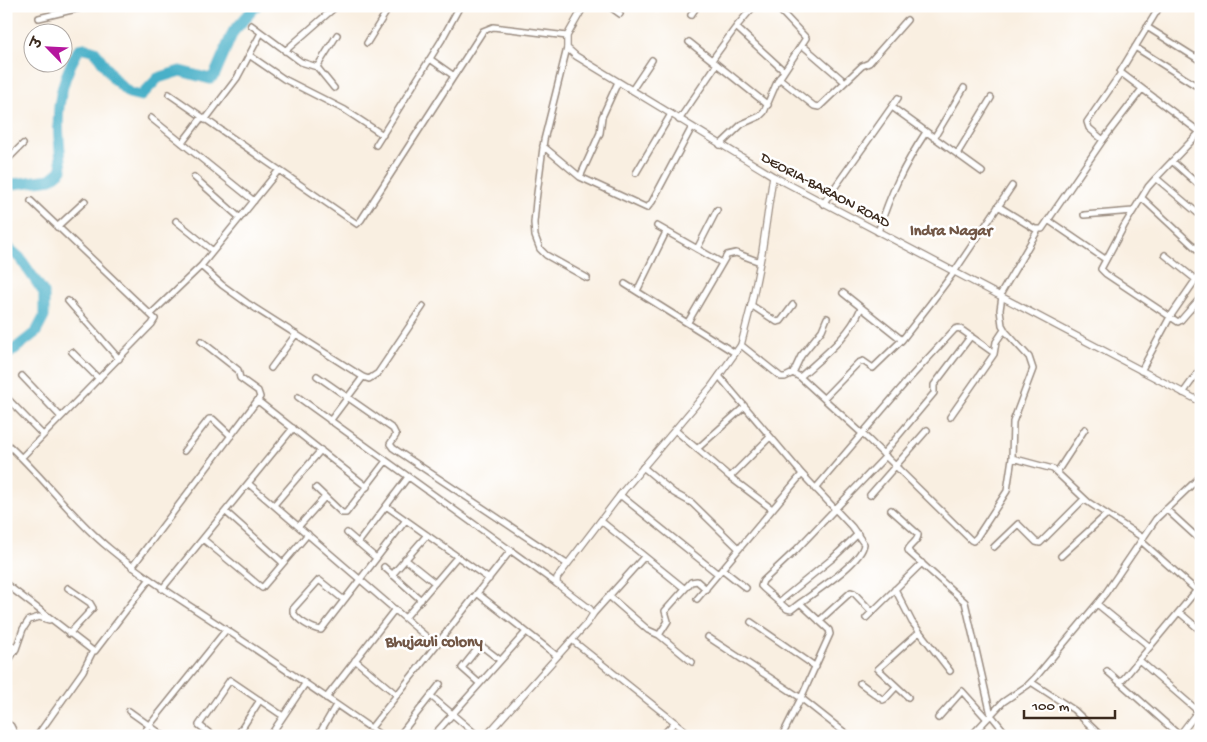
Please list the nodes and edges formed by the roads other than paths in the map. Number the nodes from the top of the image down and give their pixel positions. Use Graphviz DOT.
graph roads {
  1 [pos="88,6"];
  2 [pos="390,6"];
  3 [pos="460,6"];
  4 [pos="584,6"];
  5 [pos="609,6"];
  6 [pos="697,6"];
  7 [pos="754,6"];
  8 [pos="776,6"];
  9 [pos="1160,6"];
  10 [pos="333,9"];
  11 [pos="620,14"];
  12 [pos="691,15"];
  13 [pos="39,18"];
  14 [pos="907,20"];
  15 [pos="252,25"];
  16 [pos="736,27"];
  17 [pos="1147,27"];
  18 [pos="261,33"];
  19 [pos="337,35"];
  20 [pos="567,36"];
  21 [pos="689,42"];
  22 [pos="367,43"];
  23 [pos="802,45"];
  24 [pos="1135,47"];
  25 [pos="567,48"];
  26 [pos="285,51"];
  27 [pos="1201,52"];
  28 [pos="250,55"];
  29 [pos="430,59"];
  30 [pos="652,60"];
  31 [pos="712,60"];
  32 [pos="1198,60"];
  33 [pos="717,64"];
  34 [pos="317,67"];
  35 [pos="784,71"];
  36 [pos="1121,73"];
  37 [pos="454,76"];
  38 [pos="779,78"];
  39 [pos="618,82"];
  40 [pos="845,82"];
  41 [pos="1195,85"];
  42 [pos="334,88"];
  43 [pos="964,88"];
  44 [pos="1142,89"];
  45 [pos="632,90"];
  46 [pos="169,94"];
  47 [pos="898,98"];
  48 [pos="991,98"];
  49 [pos="768,105"];
  50 [pos="892,107"];
  51 [pos="671,114"];
  52 [pos="151,118"];
  53 [pos="204,118"];
  54 [pos="679,120"];
  55 [pos="692,127"];
  56 [pos="926,132"];
  57 [pos="1200,133"];
  58 [pos="382,135"];
  59 [pos="934,138"];
  60 [pos="1103,140"];
  61 [pos="182,143"];
  62 [pos="23,144"];
  63 [pos="376,145"];
  64 [pos="720,145"];
  65 [pos="543,146"];
  66 [pos="957,154"];
  67 [pos="6,161"];
  68 [pos="1172,162"];
  69 [pos="278,171"];
  70 [pos="982,172"];
  71 [pos="636,173"];
  72 [pos="773,176"];
  73 [pos="580,177"];
  74 [pos="194,178"];
  75 [pos="1156,178"];
  76 [pos="1012,186"];
  77 [pos="1201,187"];
  78 [pos="1142,198"];
  79 [pos="86,201"];
  80 [pos="254,201"];
  81 [pos="32,202"];
  82 [pos="824,204"];
  83 [pos="998,206"];
  84 [pos="717,210"];
  85 [pos="1133,212"];
  86 [pos="1084,214"];
  87 [pos="1201,216"];
  88 [pos="240,218"];
  89 [pos="1048,220"];
  90 [pos="176,221"];
  91 [pos="657,226"];
  92 [pos="58,227"];
  93 [pos="1038,230"];
  94 [pos="666,232"];
  95 [pos="878,232"];
  96 [pos="697,249"];
  97 [pos="213,250"];
  98 [pos="1201,253"];
  99 [pos="1165,255"];
  100 [pos="1105,260"];
  101 [pos="760,262"];
  102 [pos="722,263"];
  103 [pos="201,266"];
  104 [pos="954,272"];
  105 [pos="1201,272"];
  106 [pos="587,278"];
  107 [pos="1195,279"];
  108 [pos="625,284"];
  109 [pos="637,291"];
  110 [pos="843,293"];
  111 [pos="1001,296"];
  112 [pos="1201,297"];
  113 [pos="68,301"];
  114 [pos="751,305"];
  115 [pos="793,305"];
  116 [pos="423,306"];
  117 [pos="861,308"];
  118 [pos="151,314"];
  119 [pos="1170,317"];
  120 [pos="827,318"];
  121 [pos="688,322"];
  122 [pos="1004,330"];
  123 [pos="296,334"];
  124 [pos="971,336"];
  125 [pos="902,340"];
  126 [pos="201,341"];
  127 [pos="741,345"];
  128 [pos="72,352"];
  129 [pos="735,353"];
  130 [pos="994,353"];
  131 [pos="119,358"];
  132 [pos="271,368"];
  133 [pos="1201,368"];
  134 [pos="1141,371"];
  135 [pos="793,373"];
  136 [pos="22,376"];
  137 [pos="317,376"];
  138 [pos="719,376"];
  139 [pos="800,376"];
  140 [pos="363,377"];
  141 [pos="99,379"];
  142 [pos="1183,393"];
  143 [pos="6,397"];
  144 [pos="298,397"];
  145 [pos="349,397"];
  146 [pos="824,398"];
  147 [pos="258,401"];
  148 [pos="1201,402"];
  149 [pos="744,407"];
  150 [pos="61,417"];
  151 [pos="950,417"];
  152 [pos="330,421"];
  153 [pos="293,428"];
  154 [pos="1085,429"];
  155 [pos="675,430"];
  156 [pos="927,430"];
  157 [pos="862,434"];
  158 [pos="43,435"];
  159 [pos="232,436"];
  160 [pos="770,437"];
  161 [pos="6,444"];
  162 [pos="697,449"];
  163 [pos="321,450"];
  164 [pos="184,451"];
  165 [pos="884,455"];
  166 [pos="22,457"];
  167 [pos="1012,458"];
  168 [pos="386,461"];
  169 [pos="643,467"];
  170 [pos="897,467"];
  171 [pos="1057,472"];
  172 [pos="802,474"];
  173 [pos="1201,476"];
  174 [pos="408,477"];
  175 [pos="730,477"];
  176 [pos="249,484"];
  177 [pos="367,487"];
  178 [pos="316,488"];
  179 [pos="815,489"];
  180 [pos="620,495"];
  181 [pos="870,495"];
  182 [pos="325,497"];
  183 [pos="1084,499"];
  184 [pos="274,505"];
  185 [pos="386,506"];
  186 [pos="772,509"];
  187 [pos="1166,509"];
  188 [pos="836,510"];
  189 [pos="892,510"];
  190 [pos="226,512"];
  191 [pos="1106,514"];
  192 [pos="406,520"];
  193 [pos="601,521"];
  194 [pos="299,526"];
  195 [pos="347,533"];
  196 [pos="308,534"];
  197 [pos="858,534"];
  198 [pos="427,535"];
  199 [pos="203,539"];
  200 [pos="1142,540"];
  201 [pos="1201,541"];
  202 [pos="358,543"];
  203 [pos="994,547"];
  204 [pos="739,549"];
  205 [pos="511,550"];
  206 [pos="1061,556"];
  207 [pos="457,557"];
  208 [pos="644,557"];
  209 [pos="376,558"];
  210 [pos="406,559"];
  211 [pos="283,563"];
  212 [pos="922,563"];
  213 [pos="567,564"];
  214 [pos="132,567"];
  215 [pos="384,568"];
  216 [pos="722,569"];
  217 [pos="392,574"];
  218 [pos="718,574"];
  219 [pos="360,579"];
  220 [pos="489,579"];
  221 [pos="149,580"];
  222 [pos="435,583"];
  223 [pos="6,584"];
  224 [pos="558,584"];
  225 [pos="1201,584"];
  226 [pos="68,588"];
  227 [pos="706,588"];
  228 [pos="746,588"];
  229 [pos="162,589"];
  230 [pos="685,589"];
  231 [pos="895,589"];
  232 [pos="1196,590"];
  233 [pos="477,593"];
  234 [pos="609,596"];
  235 [pos="697,599"];
  236 [pos="344,600"];
  237 [pos="421,600"];
  238 [pos="779,602"];
  239 [pos="800,603"];
  240 [pos="1097,604"];
  241 [pos="395,609"];
  242 [pos="872,612"];
  243 [pos="1179,612"];
  244 [pos="593,614"];
  245 [pos="405,618"];
  246 [pos="866,618"];
  247 [pos="53,621"];
  248 [pos="819,621"];
  249 [pos="751,622"];
  250 [pos="226,630"];
  251 [pos="1201,631"];
  252 [pos="526,632"];
  253 [pos="920,632"];
  254 [pos="69,634"];
  255 [pos="659,635"];
  256 [pos="708,637"];
  257 [pos="572,640"];
  258 [pos="6,641"];
  259 [pos="436,645"];
  260 [pos="1150,647"];
  261 [pos="16,649"];
  262 [pos="93,651"];
  263 [pos="557,656"];
  264 [pos="355,660"];
  265 [pos="500,660"];
  266 [pos="1139,660"];
  267 [pos="692,662"];
  268 [pos="6,665"];
  269 [pos="816,667"];
  270 [pos="950,671"];
  271 [pos="1107,671"];
  272 [pos="1031,682"];
  273 [pos="480,683"];
  274 [pos="860,683"];
  275 [pos="1120,683"];
  276 [pos="304,684"];
  277 [pos="440,684"];
  278 [pos="896,687"];
  279 [pos="397,695"];
  280 [pos="431,696"];
  281 [pos="326,698"];
  282 [pos="801,698"];
  283 [pos="908,698"];
  284 [pos="260,700"];
  285 [pos="336,705"];
  286 [pos="1199,709"];
  287 [pos="129,711"];
  288 [pos="452,714"];
  289 [pos="283,716"];
  290 [pos="989,717"];
  291 [pos="938,718"];
  292 [pos="675,722"];
  293 [pos="6,724"];
  294 [pos="149,725"];
  295 [pos="371,728"];
  296 [pos="16,736"];
  297 [pos="37,736"];
  298 [pos="141,736"];
  299 [pos="164,736"];
  300 [pos="213,736"];
  301 [pos="237,736"];
  302 [pos="270,736"];
  303 [pos="318,736"];
  304 [pos="382,736"];
  305 [pos="399,736"];
  306 [pos="433,736"];
  307 [pos="478,736"];
  308 [pos="486,736"];
  309 [pos="662,736"];
  310 [pos="692,736"];
  311 [pos="782,736"];
  312 [pos="849,736"];
  313 [pos="971,736"];
  314 [pos="1008,736"];
  315 [pos="1101,736"];
  316 [pos="1179,736"];
  1 -- 13 [label="street"];
  2 -- 22 [label="street"];
  3 -- 29 [label="street"];
  4 -- 20 [label="street"];
  5 -- 11 [label="street"];
  6 -- 12 [label="street"];
  7 -- 16 [label="street"];
  8 -- 23 [label="street"];
  9 -- 17 [label="street"];
  10 -- 26 [label="street"];
  14 -- 40 [label="street"];
  15 -- 18 [label="street"];
  16 -- 31 [label="street"];
  16 -- 35 [label="street"];
  17 -- 24 [label="street"];
  17 -- 32 [label="street"];
  18 -- 26 [label="street"];
  18 -- 28 [label="street"];
  19 -- 34 [label="street"];
  20 -- 25 [label="street"];
  20 -- 37 [label="street"];
  21 -- 31 [label="street"];
  23 -- 35 [label="street"];
  23 -- 40 [label="street"];
  24 -- 36 [label="street"];
  24 -- 41 [label="street"];
  25 -- 39 [label="street, DEORIA-BARAON ROAD"];
  25 -- 65 [label="street"];
  26 -- 34 [label="street"];
  27 -- 32 [label="street"];
  28 -- 53 [label="street"];
  28 -- 58 [label="street"];
  29 -- 37 [label="street"];
  29 -- 58 [label="street"];
  30 -- 45 [label="street"];
  31 -- 33 [label="street"];
  33 -- 49 [label="street"];
  33 -- 54 [label="street"];
  34 -- 42 [label="street"];
  35 -- 38 [label="street"];
  36 -- 44 [label="street"];
  36 -- 60 [label="street"];
  37 -- 69 [label="street"];
  38 -- 40 [label="street"];
  38 -- 49 [label="street"];
  39 -- 45 [label="street, DEORIA-BARAON ROAD"];
  39 -- 73 [label="street"];
  43 -- 59 [label="street"];
  44 -- 57 [label="street"];
  44 -- 60 [label="street"];
  45 -- 51 [label="street, DEORIA-BARAON ROAD"];
  46 -- 53 [label="street"];
  47 -- 50 [label="street"];
  48 -- 66 [label="street"];
  49 -- 64 [label="street"];
  50 -- 56 [label="street"];
  50 -- 82 [label="street"];
  51 -- 54 [label="street, DEORIA-BARAON ROAD"];
  51 -- 71 [label="street"];
  52 -- 61 [label="street"];
  53 -- 61 [label="street"];
  53 -- 69 [label="street"];
  54 -- 55 [label="street, DEORIA-BARAON ROAD"];
  55 -- 64 [label="street, DEORIA-BARAON ROAD"];
  55 -- 73 [label="street"];
  56 -- 59 [label="street"];
  56 -- 95 [label="street"];
  57 -- 68 [label="street"];
  58 -- 63 [label="street"];
  59 -- 66 [label="street"];
  60 -- 89 [label="street"];
  61 -- 80 [label="street"];
  62 -- 67 [label="street"];
  64 -- 72 [label="street, DEORIA-BARAON ROAD"];
  65 -- 73 [label="street"];
  65 -- 106 [label="street"];
  66 -- 70 [label="street"];
  68 -- 75 [label="street"];
  68 -- 77 [label="street"];
  69 -- 80 [label="street"];
  72 -- 82 [label="street, DEORIA-BARAON ROAD"];
  72 -- 101 [label="street"];
  74 -- 88 [label="street"];
  75 -- 78 [label="street"];
  75 -- 87 [label="street"];
  76 -- 83 [label="street"];
  78 -- 85 [label="street"];
  78 -- 98 [label="street"];
  79 -- 92 [label="street"];
  80 -- 88 [label="street"];
  81 -- 92 [label="street"];
  82 -- 95 [label="street, DEORIA-BARAON ROAD"];
  83 -- 93 [label="street"];
  83 -- 104 [label="street"];
  84 -- 96 [label="street"];
  85 -- 86 [label="street"];
  85 -- 100 [label="street"];
  88 -- 97 [label="street"];
  89 -- 93 [label="street"];
  89 -- 100 [label="street"];
  90 -- 97 [label="street"];
  91 -- 94 [label="street"];
  92 -- 118 [label="street"];
  93 -- 111 [label="street"];
  94 -- 96 [label="street"];
  94 -- 109 [label="street"];
  95 -- 104 [label="street, DEORIA-BARAON ROAD"];
  96 -- 102 [label="street"];
  97 -- 103 [label="street"];
  99 -- 107 [label="street"];
  100 -- 119 [label="street"];
  101 -- 102 [label="street"];
  101 -- 114 [label="street"];
  102 -- 121 [label="street"];
  103 -- 118 [label="street"];
  103 -- 123 [label="street"];
  104 -- 111 [label="street, DEORIA-BARAON ROAD"];
  104 -- 125 [label="street"];
  105 -- 107 [label="street"];
  107 -- 119 [label="street"];
  108 -- 109 [label="street"];
  109 -- 121 [label="street"];
  110 -- 117 [label="street"];
  111 -- 122 [label="street"];
  111 -- 134 [label="street, DEORIA-BARAON ROAD"];
  112 -- 119 [label="street"];
  113 -- 131 [label="street"];
  114 -- 115 [label="street"];
  114 -- 127 [label="street"];
  116 -- 140 [label="street"];
  117 -- 125 [label="street"];
  117 -- 139 [label="street"];
  118 -- 131 [label="street"];
  119 -- 134 [label="street"];
  120 -- 135 [label="street"];
  121 -- 129 [label="street"];
  122 -- 130 [label="street"];
  122 -- 167 [label="street"];
  123 -- 132 [label="street"];
  123 -- 140 [label="street"];
  124 -- 130 [label="street"];
  124 -- 157 [label="street"];
  124 -- 165 [label="street"];
  125 -- 146 [label="street"];
  126 -- 147 [label="street"];
  127 -- 129 [label="street"];
  127 -- 135 [label="street"];
  128 -- 141 [label="street"];
  129 -- 138 [label="street"];
  130 -- 151 [label="street"];
  131 -- 141 [label="street"];
  133 -- 142 [label="street"];
  134 -- 142 [label="street, DEORIA-BARAON ROAD"];
  135 -- 139 [label="street"];
  136 -- 150 [label="street"];
  137 -- 145 [label="street"];
  138 -- 149 [label="street"];
  138 -- 155 [label="street"];
  139 -- 146 [label="street"];
  140 -- 145 [label="street"];
  141 -- 150 [label="street"];
  142 -- 148 [label="street, DEORIA-BARAON ROAD"];
  143 -- 158 [label="street"];
  144 -- 152 [label="street"];
  145 -- 152 [label="street"];
  145 -- 213 [label="street"];
  146 -- 157 [label="street"];
  147 -- 153 [label="street"];
  147 -- 159 [label="street"];
  149 -- 160 [label="street"];
  149 -- 162 [label="street"];
  150 -- 158 [label="street"];
  152 -- 168 [label="street"];
  153 -- 163 [label="street"];
  153 -- 176 [label="street"];
  154 -- 171 [label="street"];
  155 -- 162 [label="street"];
  155 -- 169 [label="street"];
  156 -- 170 [label="street"];
  157 -- 165 [label="street"];
  157 -- 179 [label="street"];
  158 -- 166 [label="street"];
  159 -- 164 [label="street"];
  159 -- 214 [label="street"];
  160 -- 172 [label="street"];
  160 -- 175 [label="street"];
  161 -- 166 [label="street"];
  162 -- 175 [label="street"];
  163 -- 177 [label="street"];
  163 -- 184 [label="street"];
  165 -- 170 [label="street"];
  165 -- 188 [label="street"];
  166 -- 214 [label="street"];
  167 -- 170 [label="street"];
  167 -- 171 [label="street"];
  168 -- 174 [label="street"];
  168 -- 177 [label="street"];
  169 -- 180 [label="street"];
  169 -- 204 [label="street"];
  170 -- 181 [label="street"];
  171 -- 183 [label="street"];
  172 -- 179 [label="street"];
  172 -- 186 [label="street"];
  173 -- 187 [label="street"];
  174 -- 185 [label="street"];
  174 -- 205 [label="street"];
  175 -- 186 [label="street"];
  176 -- 184 [label="street"];
  176 -- 190 [label="street"];
  177 -- 182 [label="street"];
  178 -- 182 [label="street"];
  179 -- 188 [label="street"];
  180 -- 193 [label="street"];
  180 -- 218 [label="street"];
  182 -- 194 [label="street"];
  183 -- 191 [label="street"];
  183 -- 203 [label="street"];
  184 -- 194 [label="street"];
  185 -- 192 [label="street"];
  185 -- 202 [label="street"];
  186 -- 204 [label="street"];
  187 -- 200 [label="street"];
  187 -- 201 [label="street"];
  188 -- 197 [label="street"];
  188 -- 238 [label="street"];
  189 -- 212 [label="street"];
  190 -- 199 [label="street"];
  190 -- 211 [label="street"];
  191 -- 200 [label="street"];
  191 -- 206 [label="street"];
  192 -- 198 [label="street"];
  192 -- 209 [label="street"];
  193 -- 208 [label="street"];
  193 -- 213 [label="street"];
  194 -- 196 [label="street"];
  195 -- 202 [label="street"];
  196 -- 211 [label="street"];
  196 -- 219 [label="street"];
  197 -- 238 [label="street"];
  197 -- 239 [label="street"];
  198 -- 207 [label="street"];
  198 -- 210 [label="street"];
  199 -- 211 [label="street"];
  199 -- 229 [label="street"];
  200 -- 232 [label="street"];
  200 -- 240 [label="street"];
  202 -- 209 [label="street"];
  204 -- 216 [label="street"];
  205 -- 220 [label="street"];
  205 -- 224 [label="street"];
  207 -- 220 [label="street"];
  207 -- 222 [label="street"];
  208 -- 230 [label="street"];
  208 -- 234 [label="street"];
  209 -- 219 [label="street"];
  210 -- 217 [label="street"];
  210 -- 222 [label="street"];
  212 -- 231 [label="street"];
  212 -- 290 [label="street"];
  213 -- 224 [label="street"];
  214 -- 221 [label="street"];
  215 -- 217 [label="street"];
  216 -- 218 [label="street"];
  216 -- 228 [label="street"];
  217 -- 237 [label="street"];
  218 -- 227 [label="street"];
  219 -- 236 [label="street"];
  219 -- 241 [label="street"];
  220 -- 233 [label="street"];
  221 -- 229 [label="street"];
  221 -- 262 [label="street"];
  222 -- 237 [label="street"];
  223 -- 247 [label="street"];
  224 -- 244 [label="street"];
  225 -- 232 [label="street"];
  226 -- 254 [label="street"];
  227 -- 230 [label="street"];
  227 -- 235 [label="street"];
  229 -- 250 [label="street"];
  230 -- 255 [label="street"];
  231 -- 242 [label="street"];
  231 -- 253 [label="street"];
  232 -- 243 [label="street"];
  233 -- 252 [label="street"];
  233 -- 259 [label="street"];
  234 -- 244 [label="street"];
  234 -- 255 [label="street"];
  236 -- 236 [label="street"];
  237 -- 245 [label="street"];
  238 -- 239 [label="street"];
  239 -- 248 [label="street"];
  240 -- 260 [label="street"];
  240 -- 272 [label="street"];
  241 -- 245 [label="street"];
  241 -- 264 [label="street"];
  242 -- 246 [label="street"];
  242 -- 248 [label="street"];
  243 -- 251 [label="street"];
  243 -- 260 [label="street"];
  244 -- 257 [label="street"];
  245 -- 259 [label="street"];
  247 -- 254 [label="street"];
  247 -- 261 [label="street"];
  248 -- 269 [label="street"];
  249 -- 269 [label="street"];
  250 -- 276 [label="street"];
  250 -- 294 [label="street"];
  252 -- 263 [label="street"];
  252 -- 265 [label="street"];
  253 -- 270 [label="street"];
  253 -- 278 [label="street"];
  254 -- 262 [label="street"];
  255 -- 267 [label="street"];
  256 -- 282 [label="street"];
  257 -- 263 [label="street"];
  257 -- 292 [label="street"];
  258 -- 261 [label="street"];
  259 -- 279 [label="street"];
  260 -- 266 [label="street"];
  261 -- 268 [label="street"];
  262 -- 297 [label="street"];
  263 -- 308 [label="street"];
  264 -- 279 [label="street"];
  264 -- 281 [label="street"];
  265 -- 273 [label="street"];
  265 -- 273 [label="street"];
  266 -- 275 [label="street"];
  266 -- 286 [label="street"];
  269 -- 282 [label="street"];
  271 -- 275 [label="street"];
  272 -- 290 [label="street"];
  272 -- 315 [label="street"];
  273 -- 288 [label="street"];
  274 -- 278 [label="street"];
  275 -- 316 [label="street"];
  276 -- 281 [label="street"];
  276 -- 289 [label="street"];
  277 -- 280 [label="street"];
  278 -- 283 [label="street"];
  279 -- 295 [label="street"];
  280 -- 288 [label="street"];
  280 -- 305 [label="street"];
  281 -- 285 [label="street"];
  282 -- 311 [label="street"];
  282 -- 312 [label="street"];
  284 -- 289 [label="street"];
  284 -- 300 [label="street"];
  284 -- 301 [label="street"];
  285 -- 295 [label="street"];
  285 -- 303 [label="street"];
  286 -- 316 [label="street"];
  287 -- 294 [label="street"];
  288 -- 306 [label="street"];
  288 -- 307 [label="street"];
  289 -- 302 [label="street"];
  290 -- 291 [label="street"];
  290 -- 313 [label="street"];
  290 -- 314 [label="street"];
  292 -- 309 [label="street"];
  292 -- 310 [label="street"];
  293 -- 296 [label="street"];
  294 -- 298 [label="street"];
  294 -- 299 [label="street"];
  295 -- 304 [label="street"];
}
